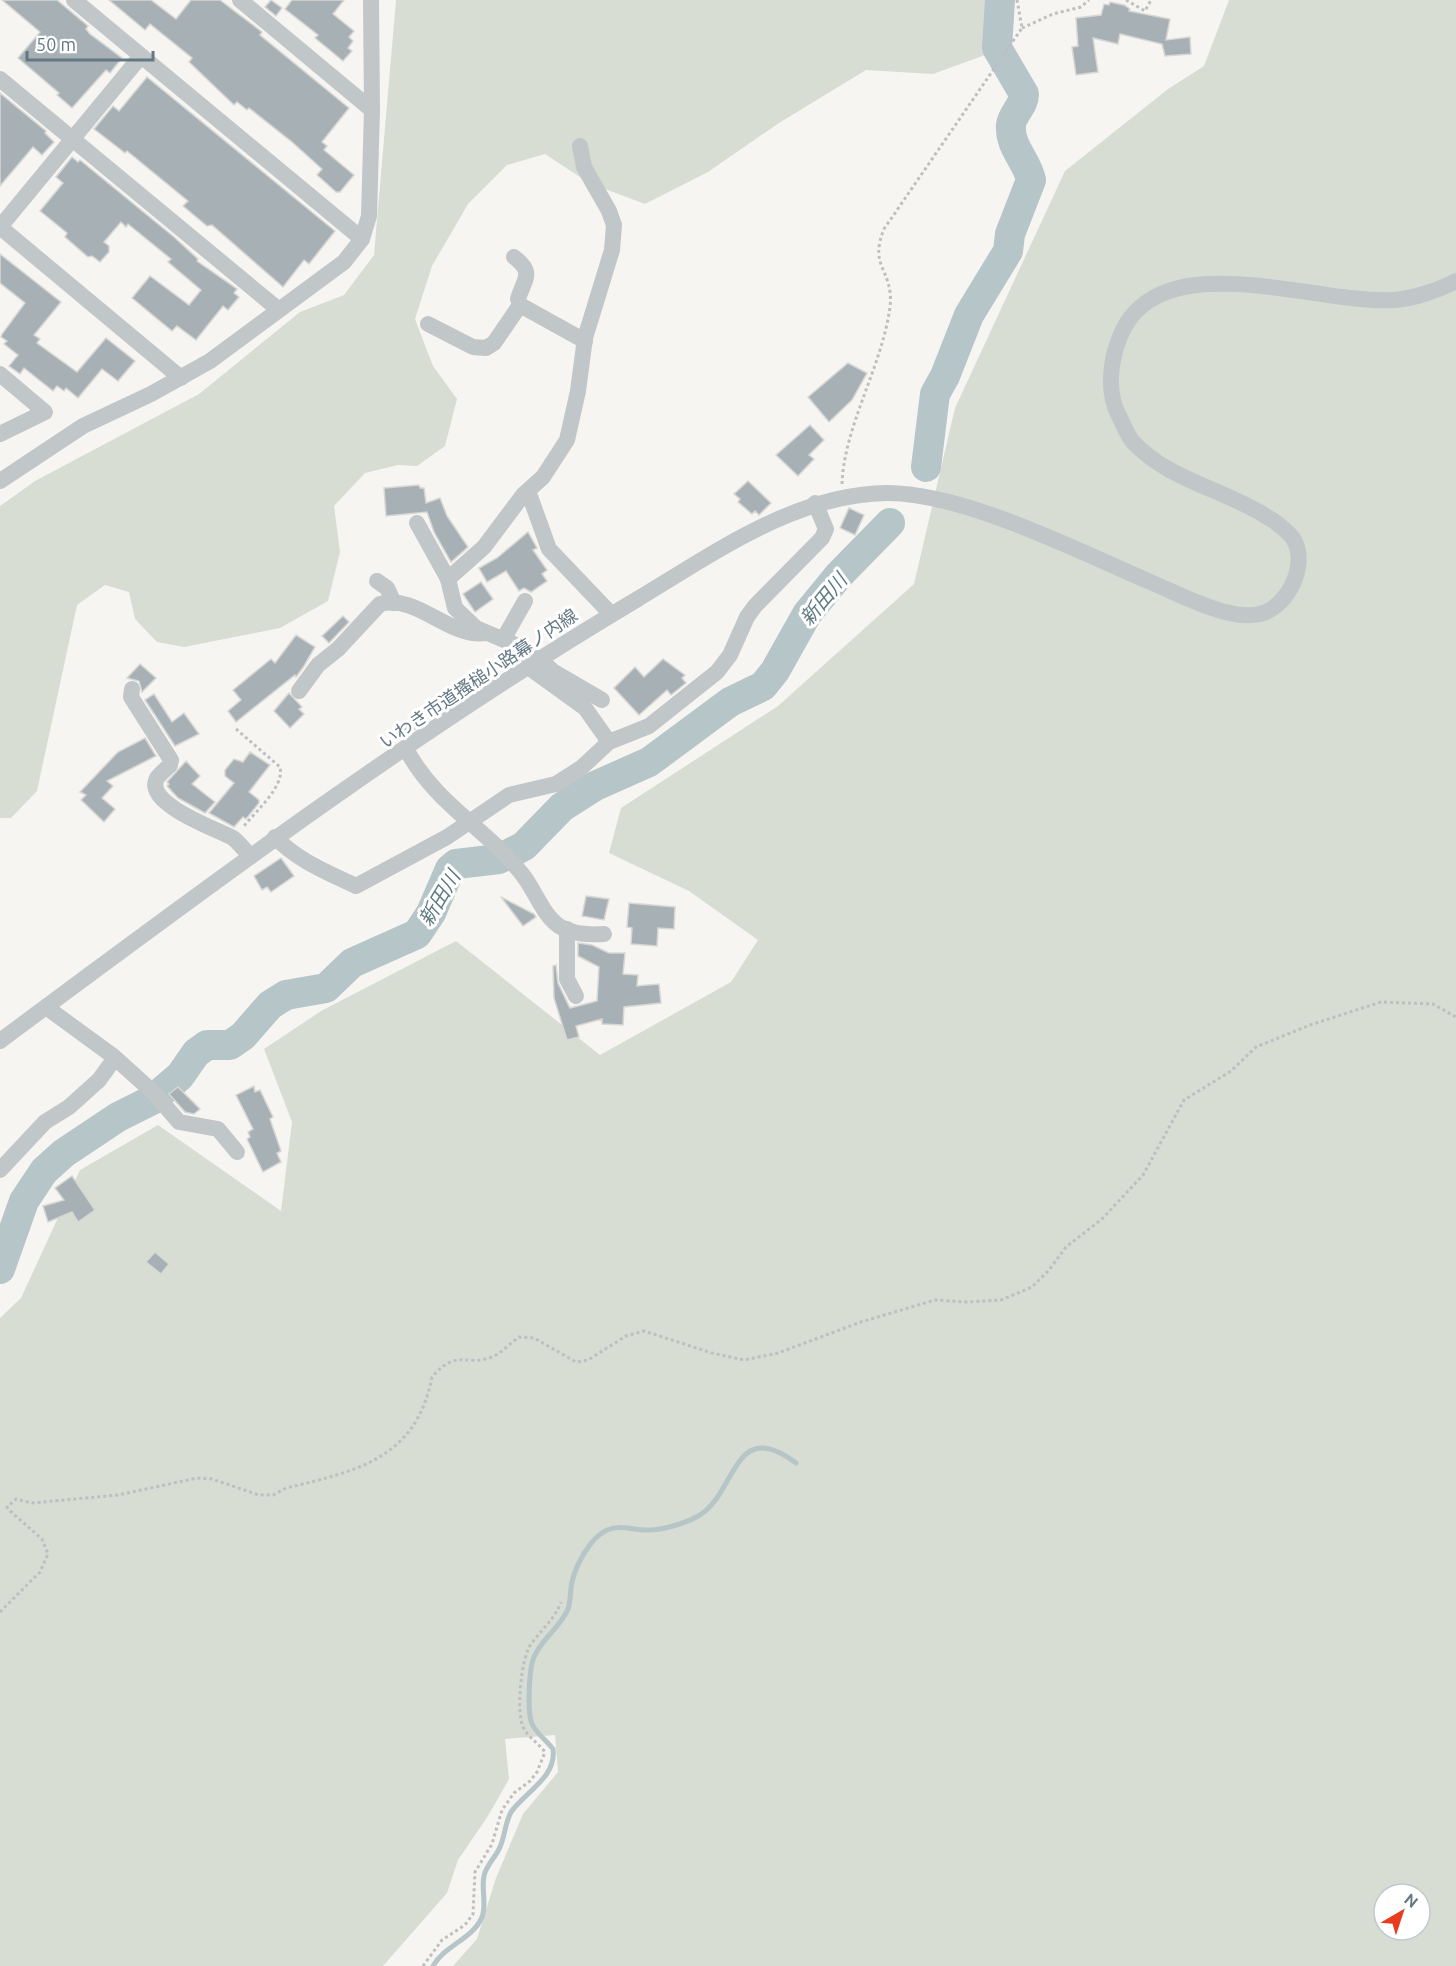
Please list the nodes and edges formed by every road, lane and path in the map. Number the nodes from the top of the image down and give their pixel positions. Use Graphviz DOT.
graph roads {
  1 [pos="74,0"];
  2 [pos="240,0"];
  3 [pos="371,0"];
  4 [pos="1017,0"];
  5 [pos="1089,0"];
  6 [pos="1126,0"];
  7 [pos="1151,0"];
  8 [pos="1022,28"];
  9 [pos="141,56"];
  10 [pos="0,79"];
  11 [pos="372,110"];
  12 [pos="72,139"];
  13 [pos="580,146"];
  14 [pos="0,227"];
  15 [pos="362,239"];
  16 [pos="514,257"];
  17 [pos="1456,280"];
  18 [pos="520,304"];
  19 [pos="279,310"];
  20 [pos="428,324"];
  21 [pos="585,341"];
  22 [pos="0,374"];
  23 [pos="181,378"];
  24 [pos="0,434"];
  25 [pos="0,481"];
  26 [pos="528,491"];
  27 [pos="842,500"];
  28 [pos="815,503"];
  29 [pos="417,523"];
  30 [pos="448,579"];
  31 [pos="378,581"];
  32 [pos="525,601"];
  33 [pos="394,603"];
  34 [pos="611,614"];
  35 [pos="486,633"];
  36 [pos="504,638"];
  37 [pos="532,662"];
  38 [pos="132,689"];
  39 [pos="299,691"];
  40 [pos="602,700"];
  41 [pos="236,729"];
  42 [pos="609,742"];
  43 [pos="406,749"];
  44 [pos="469,823"];
  45 [pos="275,837"];
  46 [pos="234,839"];
  47 [pos="249,855"];
  48 [pos="567,929"];
  49 [pos="604,934"];
  50 [pos="576,996"];
  51 [pos="46,1007"];
  52 [pos="1456,1017"];
  53 [pos="0,1041"];
  54 [pos="115,1058"];
  55 [pos="237,1152"];
  56 [pos="0,1170"];
  57 [pos="561,1602"];
  58 [pos="0,1612"];
  59 [pos="423,1966"];
  1 -- 9 [label="street"];
  2 -- 11 [label="street"];
  3 -- 11 [label="street"];
  4 -- 8 [label="path"];
  5 -- 8 [label="path"];
  6 -- 7 [label="path"];
  8 -- 27 [label="path"];
  9 -- 12 [label="street"];
  9 -- 15 [label="street"];
  10 -- 12 [label="street"];
  11 -- 15 [label="street"];
  12 -- 14 [label="street"];
  12 -- 19 [label="street"];
  13 -- 21 [label="street"];
  14 -- 23 [label="street"];
  15 -- 19 [label="street"];
  16 -- 18 [label="street"];
  17 -- 27 [label="street, いわき市道搔槌小路幕ノ内線"];
  18 -- 20 [label="street"];
  18 -- 21 [label="street"];
  19 -- 23 [label="street"];
  21 -- 26 [label="street"];
  22 -- 24 [label="street"];
  23 -- 25 [label="street"];
  26 -- 30 [label="street"];
  26 -- 34 [label="street"];
  27 -- 28 [label="street, いわき市道搔槌小路幕ノ内線"];
  28 -- 34 [label="street, いわき市道搔槌小路幕ノ内線"];
  28 -- 42 [label="street"];
  29 -- 30 [label="street"];
  30 -- 35 [label="street"];
  31 -- 33 [label="street"];
  32 -- 36 [label="street"];
  33 -- 35 [label="street"];
  33 -- 39 [label="street"];
  34 -- 37 [label="street, いわき市道搔槌小路幕ノ内線"];
  35 -- 36 [label="street"];
  36 -- 37 [label="street"];
  37 -- 40 [label="street"];
  37 -- 42 [label="street"];
  37 -- 43 [label="street, いわき市道搔槌小路幕ノ内線"];
  38 -- 46 [label="street"];
  41 -- 46 [label="path"];
  42 -- 44 [label="street"];
  43 -- 44 [label="street"];
  43 -- 45 [label="street, いわき市道搔槌小路幕ノ内線"];
  44 -- 45 [label="street"];
  44 -- 48 [label="street"];
  45 -- 47 [label="street, いわき市道搔槌小路幕ノ内線"];
  46 -- 47 [label="street"];
  47 -- 51 [label="street, いわき市道搔槌小路幕ノ内線"];
  48 -- 49 [label="street"];
  48 -- 50 [label="street"];
  51 -- 53 [label="street, いわき市道搔槌小路幕ノ内線"];
  51 -- 54 [label="street"];
  52 -- 58 [label="path"];
  54 -- 55 [label="street"];
  54 -- 56 [label="street"];
  57 -- 59 [label="path"];
}
